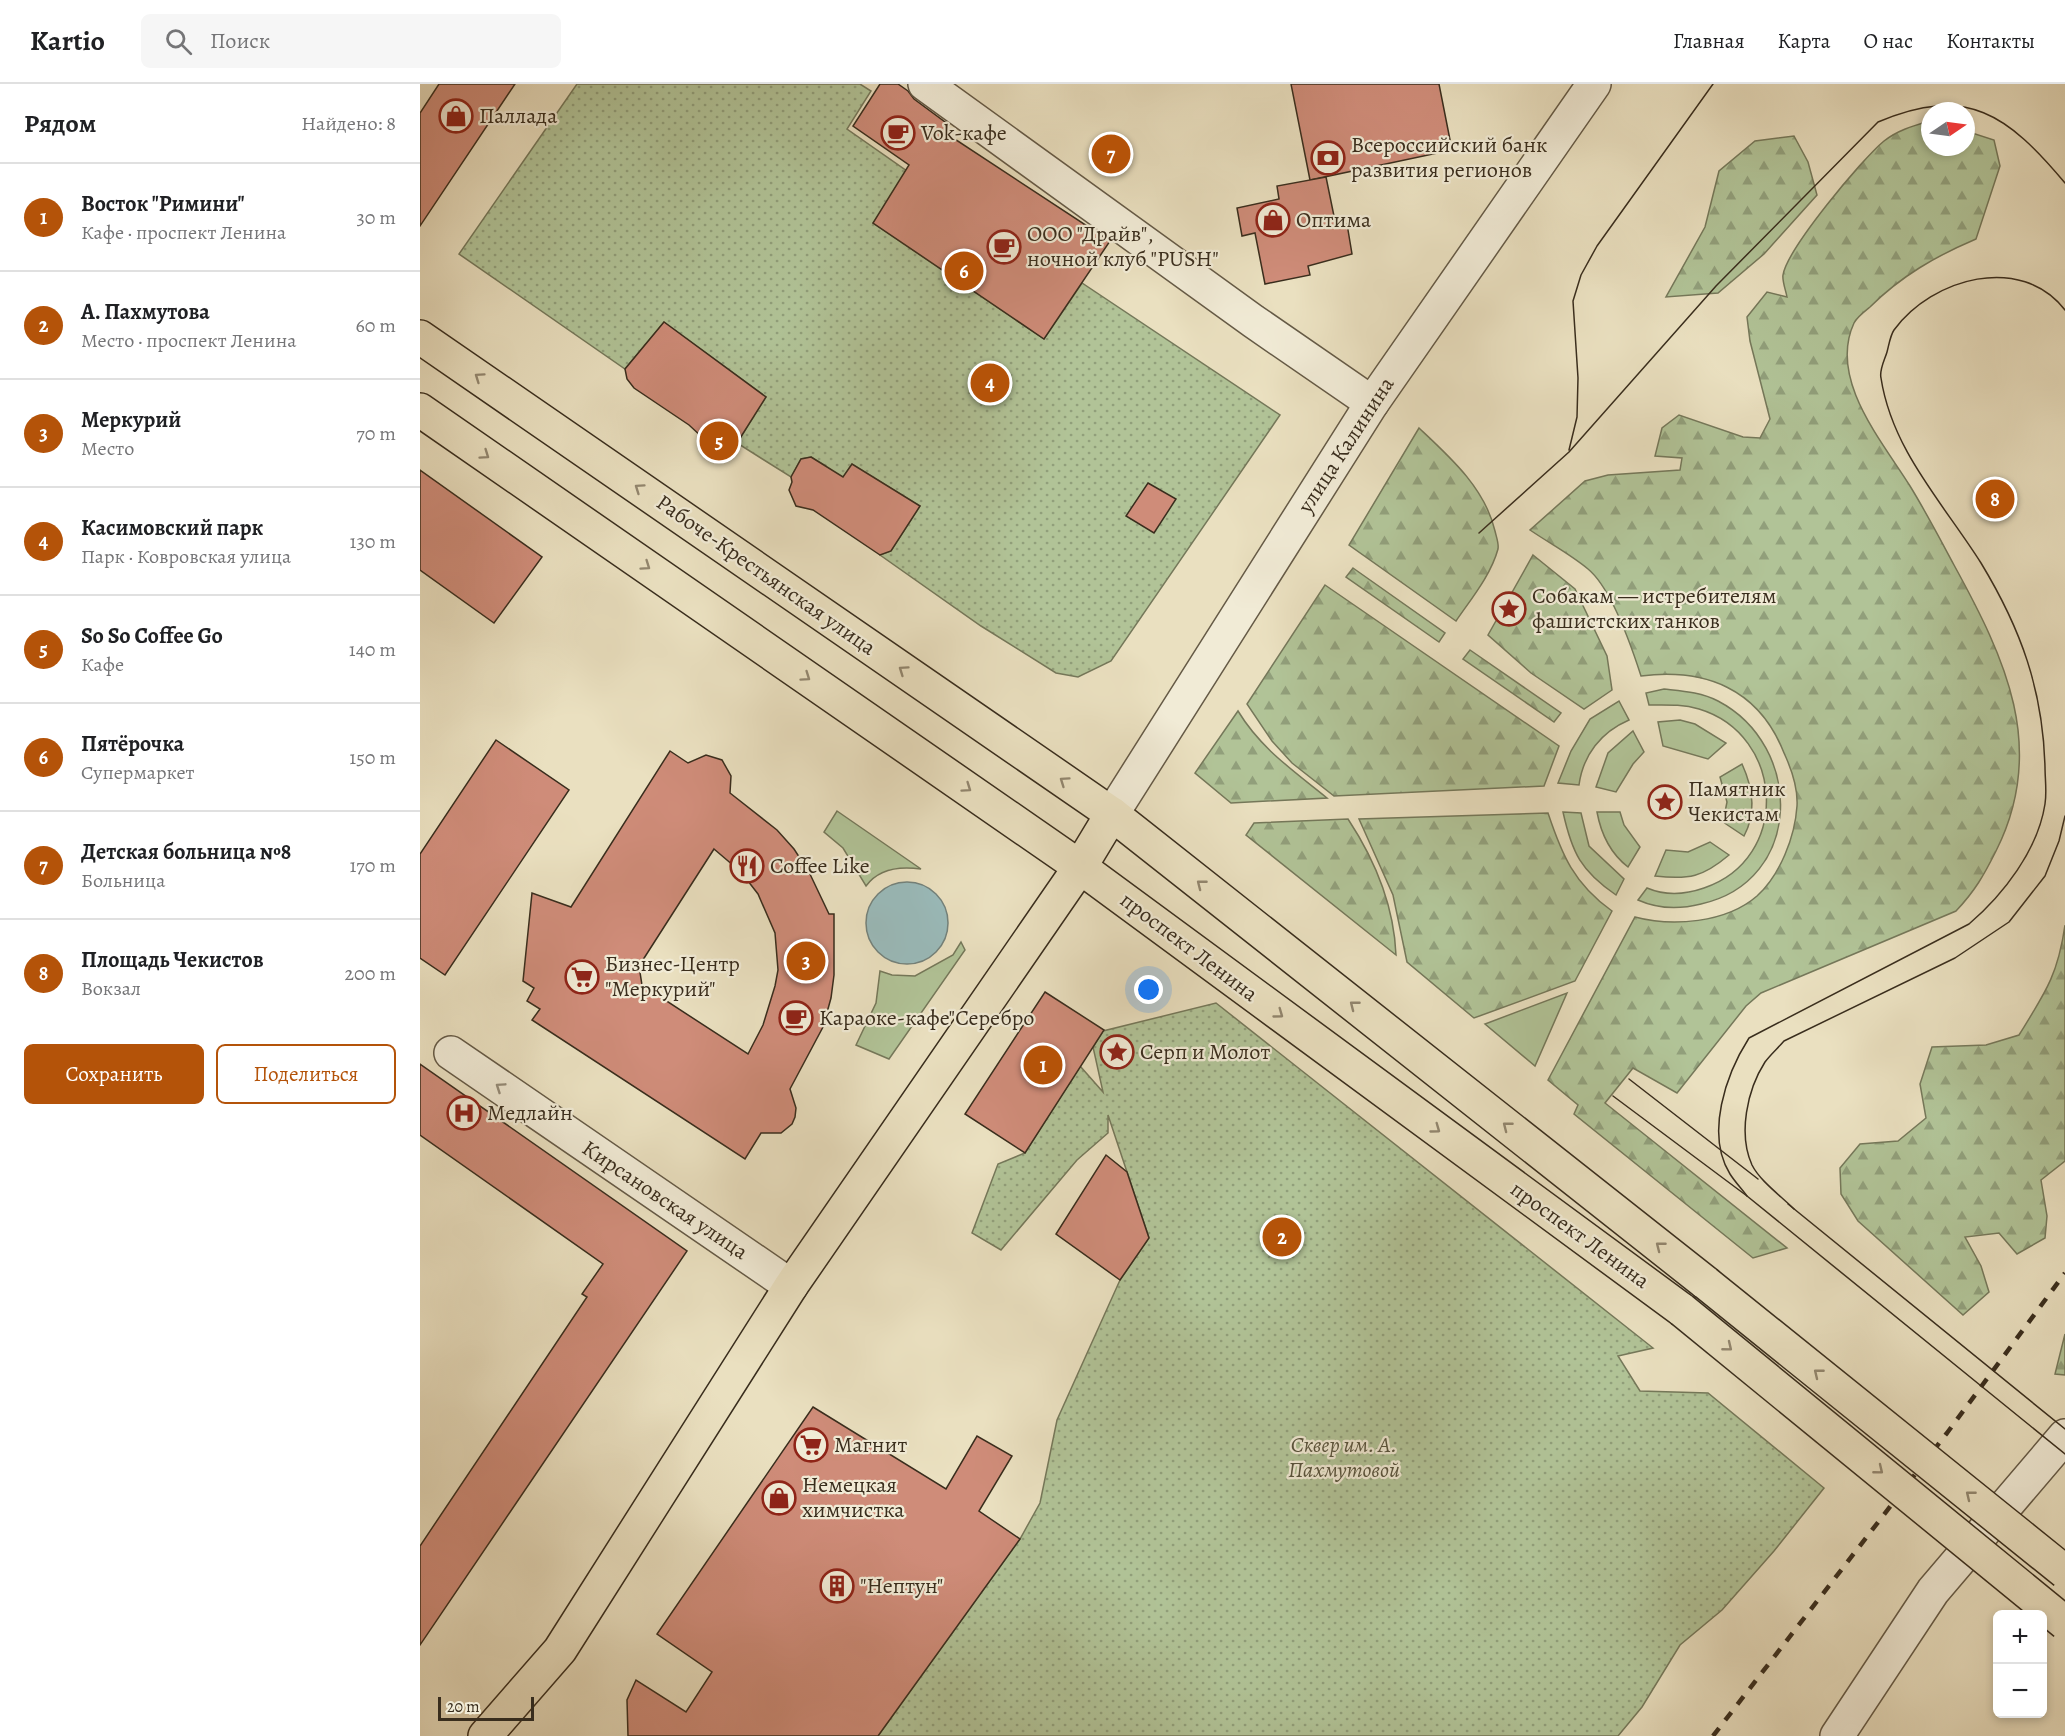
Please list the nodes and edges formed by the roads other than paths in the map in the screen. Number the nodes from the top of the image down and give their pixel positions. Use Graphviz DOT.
graph roads {
  1 [pos="925,84"];
  2 [pos="1594,84"];
  3 [pos="420,337"];
  4 [pos="1372,403"];
  5 [pos="420,410"];
  6 [pos="1112,814"];
  7 [pos="1080,867"];
  8 [pos="451,1053"];
  9 [pos="791,1286"];
  10 [pos="2065,1436"];
  11 [pos="2065,1572"];
  12 [pos="2065,1623"];
  13 [pos="484,1736"];
  14 [pos="1837,1736"];
  1 -- 4 [label="street"];
  2 -- 4 [label="street, улица Калинина"];
  6 -- 3 [label="main road, Рабоче-Крестьянская улица, one-way"];
  4 -- 6 [label="street, улица Калинина"];
  5 -- 7 [label="main road, one-way"];
  6 -- 7 [label="main road"];
  11 -- 6 [label="main road, проспект Ленина, one-way, bridge"];
  7 -- 9 [label="main road"];
  7 -- 12 [label="main road, проспект Ленина, one-way, bridge"];
  9 -- 8 [label="street, Кирсановская улица, one-way"];
  9 -- 13 [label="main road"];
  10 -- 14 [label="street"];
}
